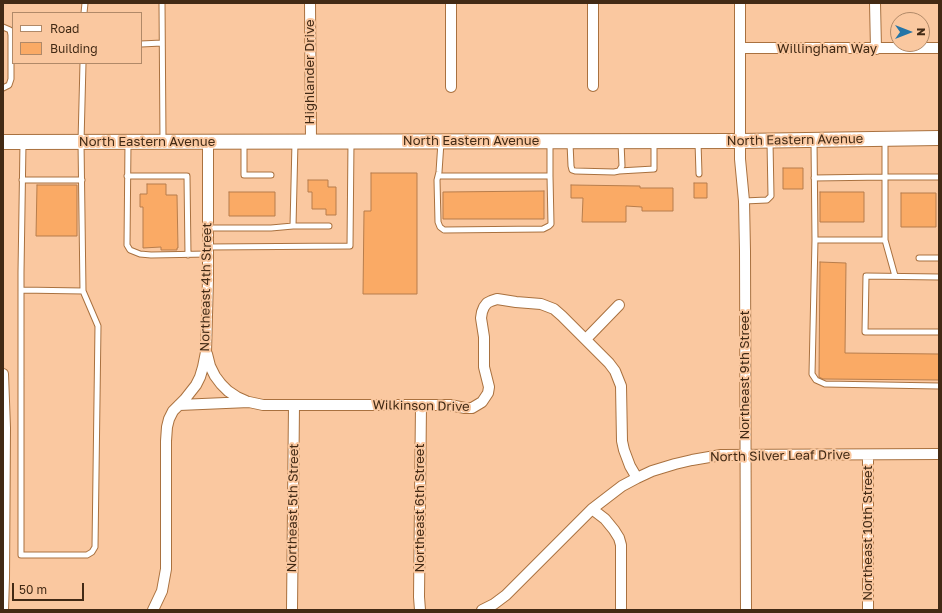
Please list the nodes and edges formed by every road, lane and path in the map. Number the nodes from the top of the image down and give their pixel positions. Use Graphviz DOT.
graph roads {
  1 [pos="162,3"];
  2 [pos="310,3"];
  3 [pos="451,3"];
  4 [pos="593,3"];
  5 [pos="740,3"];
  6 [pos="875,3"];
  7 [pos="3,27"];
  8 [pos="162,43"];
  9 [pos="142,44"];
  10 [pos="740,48"];
  11 [pos="939,48"];
  12 [pos="876,49"];
  13 [pos="83,64"];
  14 [pos="593,86"];
  15 [pos="451,87"];
  16 [pos="3,88"];
  17 [pos="939,138"];
  18 [pos="886,139"];
  19 [pos="814,140"];
  20 [pos="294,141"];
  21 [pos="311,141"];
  22 [pos="351,141"];
  23 [pos="441,141"];
  24 [pos="550,141"];
  25 [pos="570,141"];
  26 [pos="621,141"];
  27 [pos="654,141"];
  28 [pos="698,141"];
  29 [pos="740,141"];
  30 [pos="770,141"];
  31 [pos="3,142"];
  32 [pos="23,142"];
  33 [pos="81,142"];
  34 [pos="128,142"];
  35 [pos="163,142"];
  36 [pos="208,142"];
  37 [pos="244,142"];
  38 [pos="619,171"];
  39 [pos="699,174"];
  40 [pos="271,175"];
  41 [pos="127,176"];
  42 [pos="439,176"];
  43 [pos="550,176"];
  44 [pos="886,177"];
  45 [pos="939,177"];
  46 [pos="814,178"];
  47 [pos="22,180"];
  48 [pos="82,180"];
  49 [pos="744,201"];
  50 [pos="293,226"];
  51 [pos="329,226"];
  52 [pos="208,228"];
  53 [pos="815,240"];
  54 [pos="886,240"];
  55 [pos="208,250"];
  56 [pos="188,255"];
  57 [pos="919,258"];
  58 [pos="939,258"];
  59 [pos="895,276"];
  60 [pos="939,276"];
  61 [pos="21,290"];
  62 [pos="83,291"];
  63 [pos="619,305"];
  64 [pos="939,332"];
  65 [pos="586,339"];
  66 [pos="206,352"];
  67 [pos="3,374"];
  68 [pos="939,386"];
  69 [pos="249,402"];
  70 [pos="179,405"];
  71 [pos="294,405"];
  72 [pos="421,405"];
  73 [pos="746,454"];
  74 [pos="939,454"];
  75 [pos="868,455"];
  76 [pos="637,478"];
  77 [pos="4,488"];
  78 [pos="592,508"];
  79 [pos="3,610"];
  80 [pos="153,610"];
  81 [pos="292,610"];
  82 [pos="420,610"];
  83 [pos="482,610"];
  84 [pos="621,610"];
  85 [pos="746,610"];
  86 [pos="868,610"];
  1 -- 8 [label="lane"];
  2 -- 21 [label="street, Highlander Drive"];
  3 -- 15 [label="street"];
  4 -- 14 [label="street"];
  5 -- 10 [label="street, Northeast 9th Street"];
  6 -- 12 [label="street"];
  7 -- 16 [label="lane"];
  8 -- 9 [label="lane"];
  8 -- 35 [label="lane"];
  10 -- 12 [label="street, Willingham Way"];
  10 -- 29 [label="street, Northeast 9th Street"];
  11 -- 12 [label="street, Willingham Way"];
  13 -- 33 [label="lane"];
  17 -- 18 [label="main road, North Eastern Avenue"];
  18 -- 19 [label="main road, North Eastern Avenue"];
  18 -- 44 [label="lane"];
  19 -- 30 [label="main road, North Eastern Avenue"];
  19 -- 46 [label="lane"];
  20 -- 21 [label="main road, North Eastern Avenue"];
  20 -- 37 [label="main road, North Eastern Avenue"];
  20 -- 50 [label="lane"];
  21 -- 22 [label="main road, North Eastern Avenue"];
  22 -- 23 [label="main road, North Eastern Avenue"];
  22 -- 55 [label="lane"];
  23 -- 24 [label="main road, North Eastern Avenue"];
  23 -- 42 [label="lane"];
  24 -- 25 [label="main road, North Eastern Avenue"];
  24 -- 43 [label="lane"];
  25 -- 26 [label="main road, North Eastern Avenue"];
  25 -- 38 [label="lane"];
  26 -- 27 [label="main road, North Eastern Avenue"];
  26 -- 38 [label="lane"];
  27 -- 28 [label="main road, North Eastern Avenue"];
  27 -- 38 [label="lane"];
  28 -- 29 [label="main road, North Eastern Avenue"];
  28 -- 39 [label="lane"];
  29 -- 30 [label="main road, North Eastern Avenue"];
  29 -- 49 [label="street, Northeast 9th Street"];
  30 -- 49 [label="lane"];
  31 -- 32 [label="main road, North Eastern Avenue"];
  32 -- 33 [label="main road, North Eastern Avenue"];
  32 -- 47 [label="lane"];
  33 -- 34 [label="main road, North Eastern Avenue"];
  33 -- 48 [label="lane"];
  34 -- 35 [label="main road, North Eastern Avenue"];
  34 -- 41 [label="lane"];
  35 -- 36 [label="main road, North Eastern Avenue"];
  36 -- 37 [label="main road, North Eastern Avenue"];
  36 -- 52 [label="street, Northeast 4th Street"];
  37 -- 40 [label="lane"];
  41 -- 56 [label="lane"];
  41 -- 56 [label="lane"];
  42 -- 43 [label="lane"];
  42 -- 43 [label="lane"];
  44 -- 45 [label="lane"];
  44 -- 46 [label="lane"];
  44 -- 54 [label="lane"];
  46 -- 53 [label="lane"];
  47 -- 48 [label="lane"];
  47 -- 61 [label="lane"];
  48 -- 62 [label="lane"];
  49 -- 73 [label="street, Northeast 9th Street"];
  50 -- 51 [label="lane"];
  50 -- 52 [label="lane"];
  52 -- 55 [label="street, Northeast 4th Street"];
  53 -- 54 [label="lane"];
  53 -- 68 [label="lane"];
  54 -- 59 [label="lane"];
  55 -- 56 [label="lane"];
  55 -- 66 [label="street, Northeast 4th Street"];
  57 -- 58 [label="lane"];
  59 -- 60 [label="lane"];
  59 -- 64 [label="lane"];
  61 -- 62 [label="lane"];
  61 -- 62 [label="lane"];
  63 -- 65 [label="street"];
  65 -- 72 [label="street, Wilkinson Drive"];
  65 -- 76 [label="street, Wilkinson Drive"];
  66 -- 69 [label="street"];
  66 -- 70 [label="street, Northeast 4th Street"];
  67 -- 77 [label="street"];
  69 -- 70 [label="street, Wilkinson Drive"];
  69 -- 71 [label="street, Wilkinson Drive"];
  70 -- 80 [label="street, Northeast 4th Street"];
  71 -- 72 [label="street, Wilkinson Drive"];
  71 -- 81 [label="street, Northeast 5th Street"];
  72 -- 82 [label="street, Northeast 6th Street"];
  73 -- 75 [label="street, North Silver Leaf Drive"];
  73 -- 76 [label="street, North Silver Leaf Drive"];
  73 -- 85 [label="street, Northeast 9th Street"];
  74 -- 75 [label="street, North Silver Leaf Drive"];
  75 -- 86 [label="street, Northeast 10th Street"];
  76 -- 78 [label="street, North Silver Leaf Drive"];
  77 -- 79 [label="street"];
  78 -- 83 [label="street, North Silver Leaf Drive"];
  78 -- 84 [label="street"];
}
